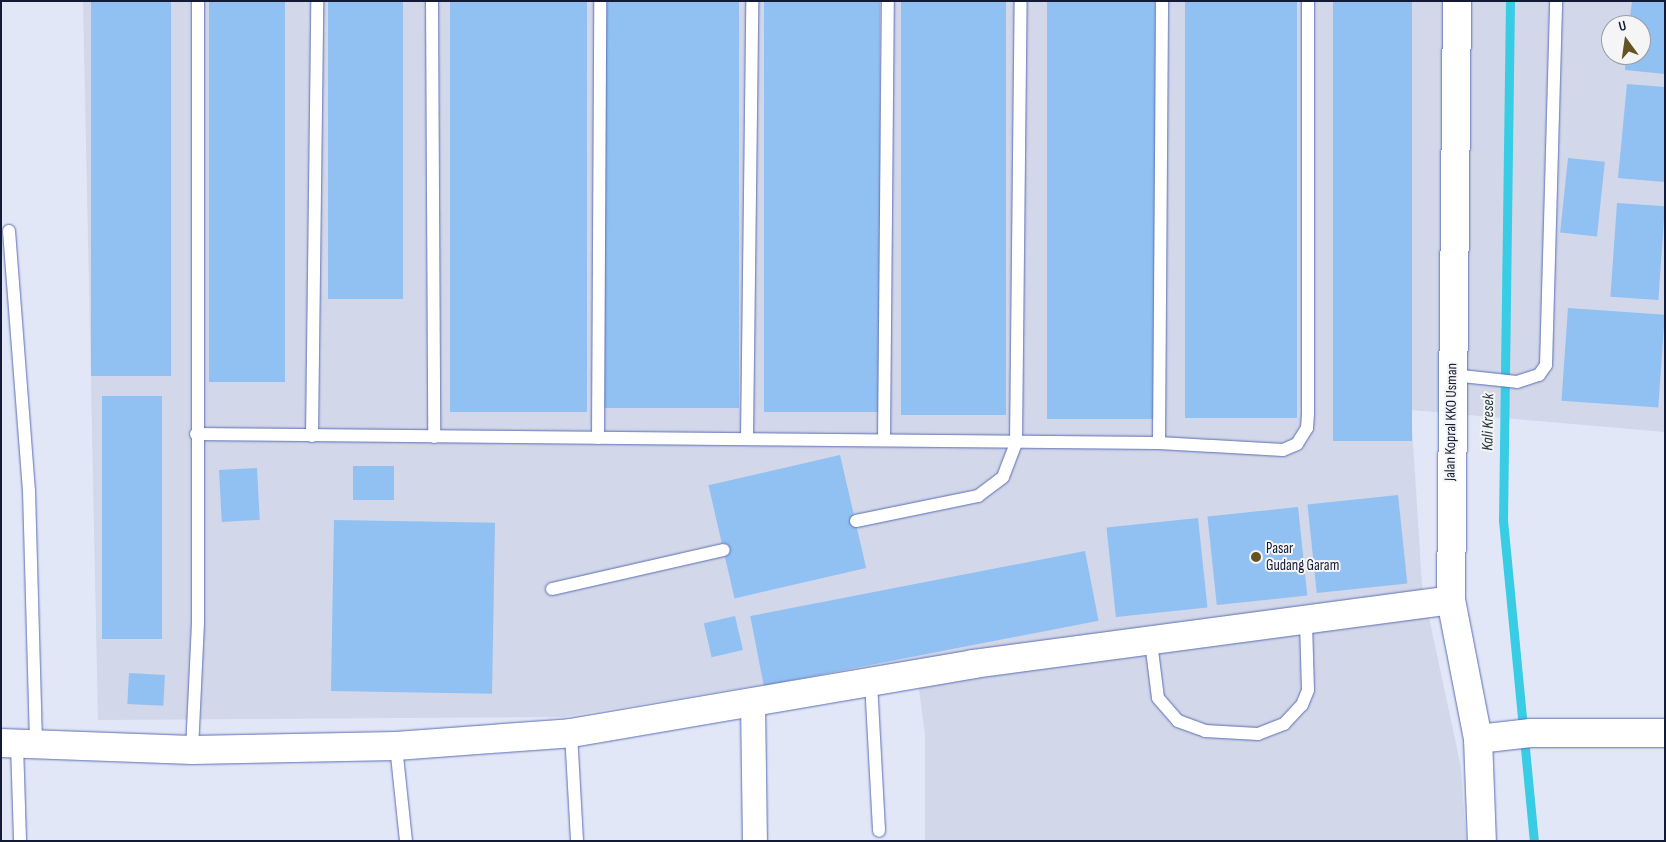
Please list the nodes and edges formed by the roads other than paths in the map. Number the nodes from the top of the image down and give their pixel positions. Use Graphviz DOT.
graph roads {
  1 [pos="198,1"];
  2 [pos="317,1"];
  3 [pos="432,1"];
  4 [pos="600,1"];
  5 [pos="752,1"];
  6 [pos="888,1"];
  7 [pos="1021,1"];
  8 [pos="1162,1"];
  9 [pos="1308,1"];
  10 [pos="1457,1"];
  11 [pos="1556,1"];
  12 [pos="8,231"];
  13 [pos="1463,378"];
  14 [pos="196,434"];
  15 [pos="312,436"];
  16 [pos="434,437"];
  17 [pos="598,438"];
  18 [pos="747,438"];
  19 [pos="884,440"];
  20 [pos="1016,443"];
  21 [pos="1160,443"];
  22 [pos="856,521"];
  23 [pos="724,550"];
  24 [pos="552,589"];
  25 [pos="1451,600"];
  26 [pos="1306,622"];
  27 [pos="1151,642"];
  28 [pos="871,682"];
  29 [pos="754,702"];
  30 [pos="572,733"];
  31 [pos="1665,733"];
  32 [pos="1487,737"];
  33 [pos="18,744"];
  34 [pos="396,746"];
  35 [pos="192,750"];
  36 [pos="879,831"];
  37 [pos="20,841"];
  38 [pos="406,841"];
  39 [pos="577,841"];
  40 [pos="756,841"];
  41 [pos="1482,841"];
  1 -- 14 [label="lane"];
  2 -- 15 [label="lane"];
  3 -- 16 [label="lane"];
  4 -- 17 [label="lane"];
  5 -- 18 [label="lane"];
  6 -- 19 [label="lane"];
  7 -- 20 [label="lane"];
  8 -- 21 [label="lane"];
  9 -- 21 [label="lane"];
  10 -- 13 [label="street, Jalan Kopral KKO Usman"];
  11 -- 13 [label="lane"];
  12 -- 33 [label="lane"];
  13 -- 25 [label="street, Jalan Kopral KKO Usman"];
  14 -- 15 [label="lane"];
  14 -- 35 [label="lane"];
  15 -- 16 [label="lane"];
  16 -- 17 [label="lane"];
  17 -- 18 [label="lane"];
  18 -- 19 [label="lane"];
  19 -- 20 [label="lane"];
  20 -- 21 [label="lane"];
  20 -- 22 [label="lane"];
  23 -- 24 [label="lane"];
  25 -- 26 [label="street"];
  25 -- 32 [label="street, Jalan Kopral KKO Usman"];
  26 -- 27 [label="street"];
  26 -- 27 [label="lane"];
  27 -- 28 [label="street"];
  28 -- 29 [label="street"];
  28 -- 36 [label="lane"];
  29 -- 30 [label="street"];
  29 -- 40 [label="street"];
  30 -- 34 [label="street"];
  30 -- 39 [label="lane"];
  31 -- 32 [label="street"];
  32 -- 41 [label="street, Jalan Kopral KKO Usman"];
  33 -- 35 [label="street"];
  33 -- 37 [label="lane"];
  34 -- 35 [label="street"];
  34 -- 38 [label="lane"];
}
